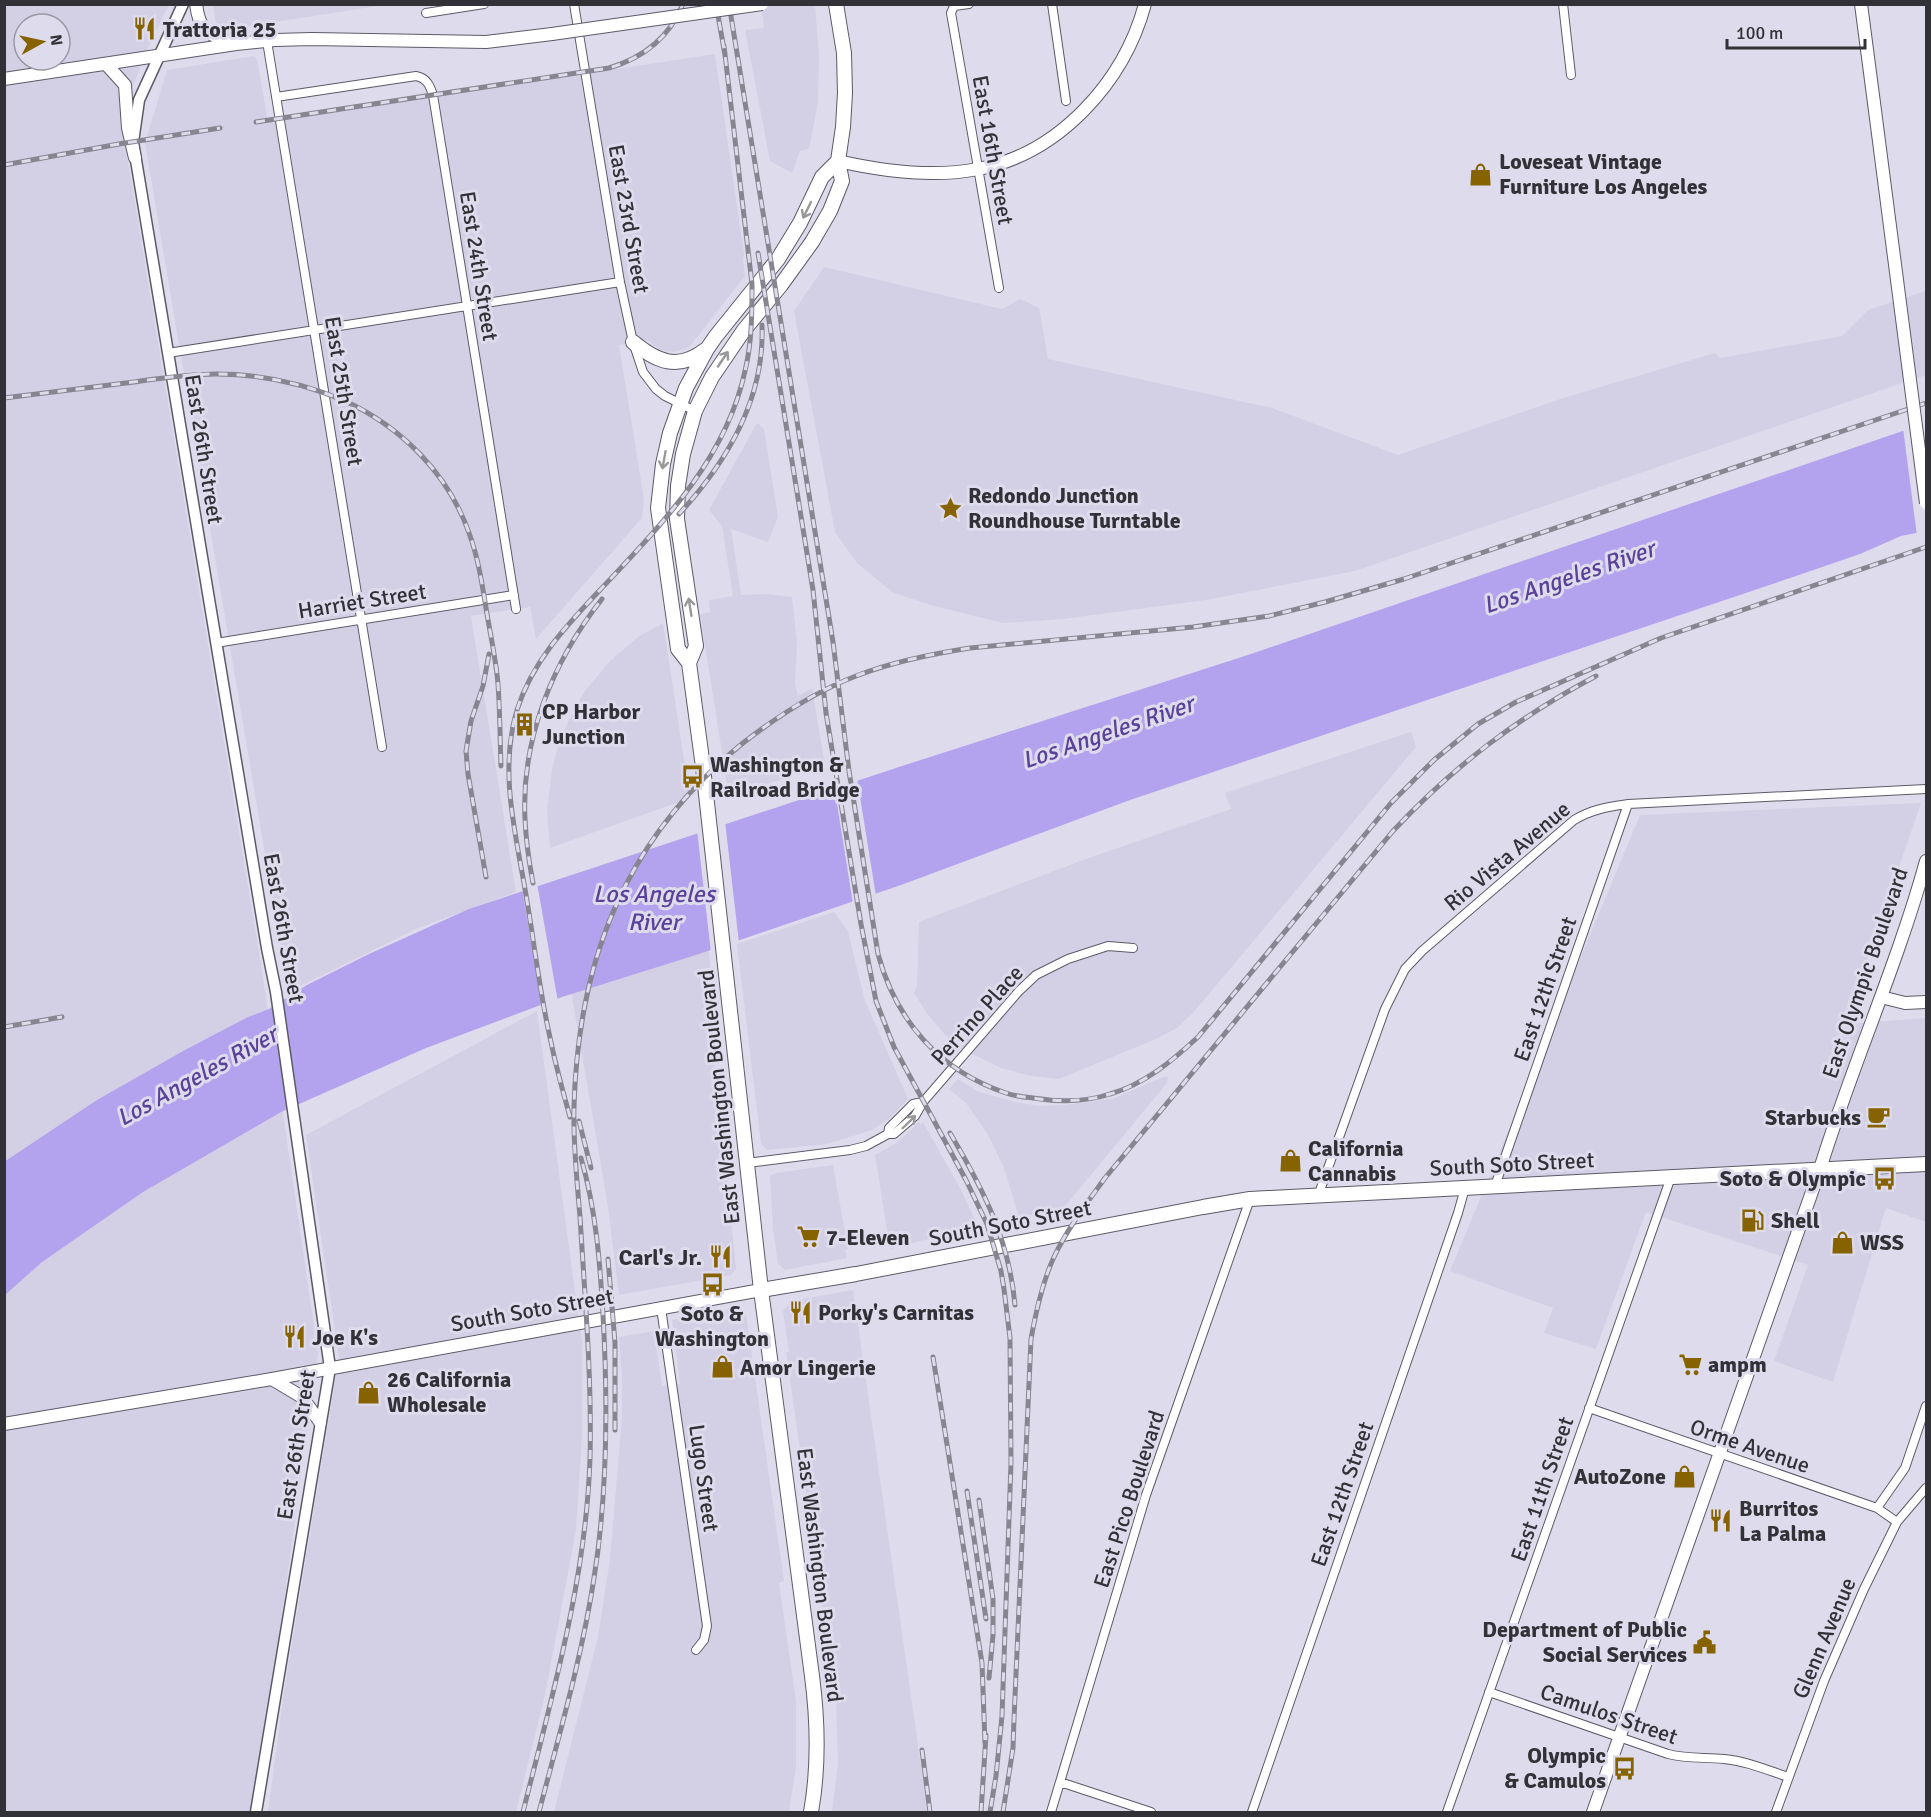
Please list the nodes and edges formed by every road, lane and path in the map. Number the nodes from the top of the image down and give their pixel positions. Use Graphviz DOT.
graph roads {
  1 [pos="183,4"];
  2 [pos="196,4"];
  3 [pos="484,4"];
  4 [pos="574,4"];
  5 [pos="762,4"];
  6 [pos="837,4"];
  7 [pos="969,4"];
  8 [pos="1052,4"];
  9 [pos="1134,4"];
  10 [pos="1145,4"];
  11 [pos="1563,4"];
  12 [pos="1861,4"];
  13 [pos="426,13"];
  14 [pos="1137,29"];
  15 [pos="267,41"];
  16 [pos="236,44"];
  17 [pos="159,56"];
  18 [pos="106,64"];
  19 [pos="1571,75"];
  20 [pos="4,79"];
  21 [pos="276,97"];
  22 [pos="1066,101"];
  23 [pos="135,159"];
  24 [pos="837,161"];
  25 [pos="978,169"];
  26 [pos="620,282"];
  27 [pos="999,288"];
  28 [pos="468,306"];
  29 [pos="314,330"];
  30 [pos="633,342"];
  31 [pos="707,349"];
  32 [pos="168,353"];
  33 [pos="679,404"];
  34 [pos="695,411"];
  35 [pos="1926,503"];
  36 [pos="514,596"];
  37 [pos="516,609"];
  38 [pos="362,620"];
  39 [pos="216,643"];
  40 [pos="688,663"];
  41 [pos="382,747"];
  42 [pos="1926,789"];
  43 [pos="1629,804"];
  44 [pos="1926,864"];
  45 [pos="1133,948"];
  46 [pos="1881,997"];
  47 [pos="1926,1002"];
  48 [pos="747,1163"];
  49 [pos="1926,1164"];
  50 [pos="1820,1169"];
  51 [pos="1671,1177"];
  52 [pos="1494,1186"];
  53 [pos="1465,1188"];
  54 [pos="1318,1196"];
  55 [pos="1250,1199"];
  56 [pos="761,1290"];
  57 [pos="661,1308"];
  58 [pos="330,1368"];
  59 [pos="272,1379"];
  60 [pos="1926,1406"];
  61 [pos="1589,1408"];
  62 [pos="320,1422"];
  63 [pos="4,1424"];
  64 [pos="1719,1455"];
  65 [pos="1926,1488"];
  66 [pos="1877,1508"];
  67 [pos="1897,1522"];
  68 [pos="696,1650"];
  69 [pos="1490,1692"];
  70 [pos="1620,1739"];
  71 [pos="1788,1777"];
  72 [pos="1060,1782"];
  73 [pos="256,1812"];
  74 [pos="811,1812"];
  75 [pos="1051,1812"];
  76 [pos="1150,1812"];
  77 [pos="1252,1812"];
  78 [pos="1447,1812"];
  79 [pos="1593,1812"];
  80 [pos="1776,1812"];
  1 -- 17 [label="street"];
  2 -- 16 [label="main road"];
  3 -- 13 [label="street"];
  4 -- 26 [label="street, East 23rd Street"];
  5 -- 15 [label="main road, bridge"];
  6 -- 24 [label="main road, East Washington Boulevard"];
  7 -- 25 [label="street, East 16th Street"];
  8 -- 22 [label="street"];
  9 -- 14 [label="main road"];
  10 -- 14 [label="main road"];
  11 -- 19 [label="street"];
  12 -- 35 [label="main road, bridge"];
  14 -- 25 [label="main road"];
  15 -- 16 [label="main road"];
  15 -- 21 [label="street, East 25th Street"];
  16 -- 17 [label="main road"];
  17 -- 18 [label="main road"];
  17 -- 23 [label="street, East 26th Street"];
  18 -- 20 [label="main road"];
  18 -- 23 [label="main road"];
  21 -- 28 [label="street, East 24th Street"];
  21 -- 29 [label="street, East 25th Street"];
  23 -- 32 [label="street, East 26th Street"];
  24 -- 25 [label="main road"];
  24 -- 31 [label="main road, East Washington Boulevard, one-way"];
  34 -- 24 [label="main road, East Washington Boulevard, one-way"];
  25 -- 27 [label="street, East 16th Street"];
  26 -- 28 [label="street"];
  26 -- 30 [label="street, East 23rd Street"];
  28 -- 29 [label="street"];
  28 -- 36 [label="street, East 24th Street"];
  29 -- 32 [label="street"];
  29 -- 38 [label="street, East 25th Street"];
  30 -- 31 [label="main road"];
  30 -- 33 [label="street, East 23rd Street"];
  31 -- 33 [label="main road, East Washington Boulevard"];
  32 -- 39 [label="street, East 26th Street"];
  33 -- 34 [label="street, East 23rd Street"];
  33 -- 40 [label="main road, East Washington Boulevard, one-way"];
  40 -- 34 [label="main road, East Washington Boulevard, one-way"];
  36 -- 37 [label="street, East 24th Street"];
  36 -- 38 [label="street, Harriet Street"];
  38 -- 39 [label="street, Harriet Street"];
  38 -- 41 [label="street, East 25th Street"];
  39 -- 58 [label="street, East 26th Street"];
  40 -- 48 [label="main road, East Washington Boulevard"];
  42 -- 43 [label="street, Rio Vista Avenue"];
  43 -- 52 [label="street, East 12th Street"];
  43 -- 54 [label="street, Rio Vista Avenue"];
  44 -- 46 [label="main road, East Olympic Boulevard"];
  45 -- 48 [label="street, Perrino Place"];
  46 -- 47 [label="main road"];
  46 -- 50 [label="main road, East Olympic Boulevard"];
  48 -- 56 [label="main road, East Washington Boulevard"];
  49 -- 50 [label="main road, South Soto Street"];
  50 -- 51 [label="main road, South Soto Street"];
  50 -- 64 [label="main road, East Olympic Boulevard"];
  51 -- 52 [label="main road, South Soto Street"];
  51 -- 61 [label="street, East 11th Street"];
  52 -- 53 [label="main road, South Soto Street"];
  53 -- 54 [label="main road, South Soto Street"];
  53 -- 77 [label="street, East 12th Street"];
  54 -- 55 [label="main road, South Soto Street"];
  55 -- 56 [label="main road, South Soto Street"];
  55 -- 72 [label="street, East Pico Boulevard"];
  56 -- 57 [label="main road, South Soto Street"];
  56 -- 74 [label="main road, East Washington Boulevard"];
  57 -- 58 [label="main road, South Soto Street"];
  57 -- 68 [label="street, Lugo Street"];
  58 -- 59 [label="main road, South Soto Street"];
  58 -- 62 [label="street, East 26th Street"];
  59 -- 62 [label="main road"];
  59 -- 63 [label="main road, South Soto Street"];
  60 -- 66 [label="street"];
  61 -- 64 [label="street, Orme Avenue"];
  61 -- 69 [label="street, East 11th Street"];
  62 -- 73 [label="street, East 26th Street"];
  64 -- 66 [label="street, Orme Avenue"];
  64 -- 70 [label="main road, East Olympic Boulevard"];
  65 -- 67 [label="street, Glenn Avenue"];
  66 -- 67 [label="street, Orme Avenue"];
  67 -- 71 [label="street, Glenn Avenue"];
  69 -- 70 [label="street, Camulos Street"];
  69 -- 78 [label="street, East 11th Street"];
  70 -- 71 [label="street, Camulos Street"];
  70 -- 79 [label="main road, East Olympic Boulevard"];
  71 -- 80 [label="street, Glenn Avenue"];
  72 -- 75 [label="street, East Pico Boulevard"];
  72 -- 76 [label="street"];
}
